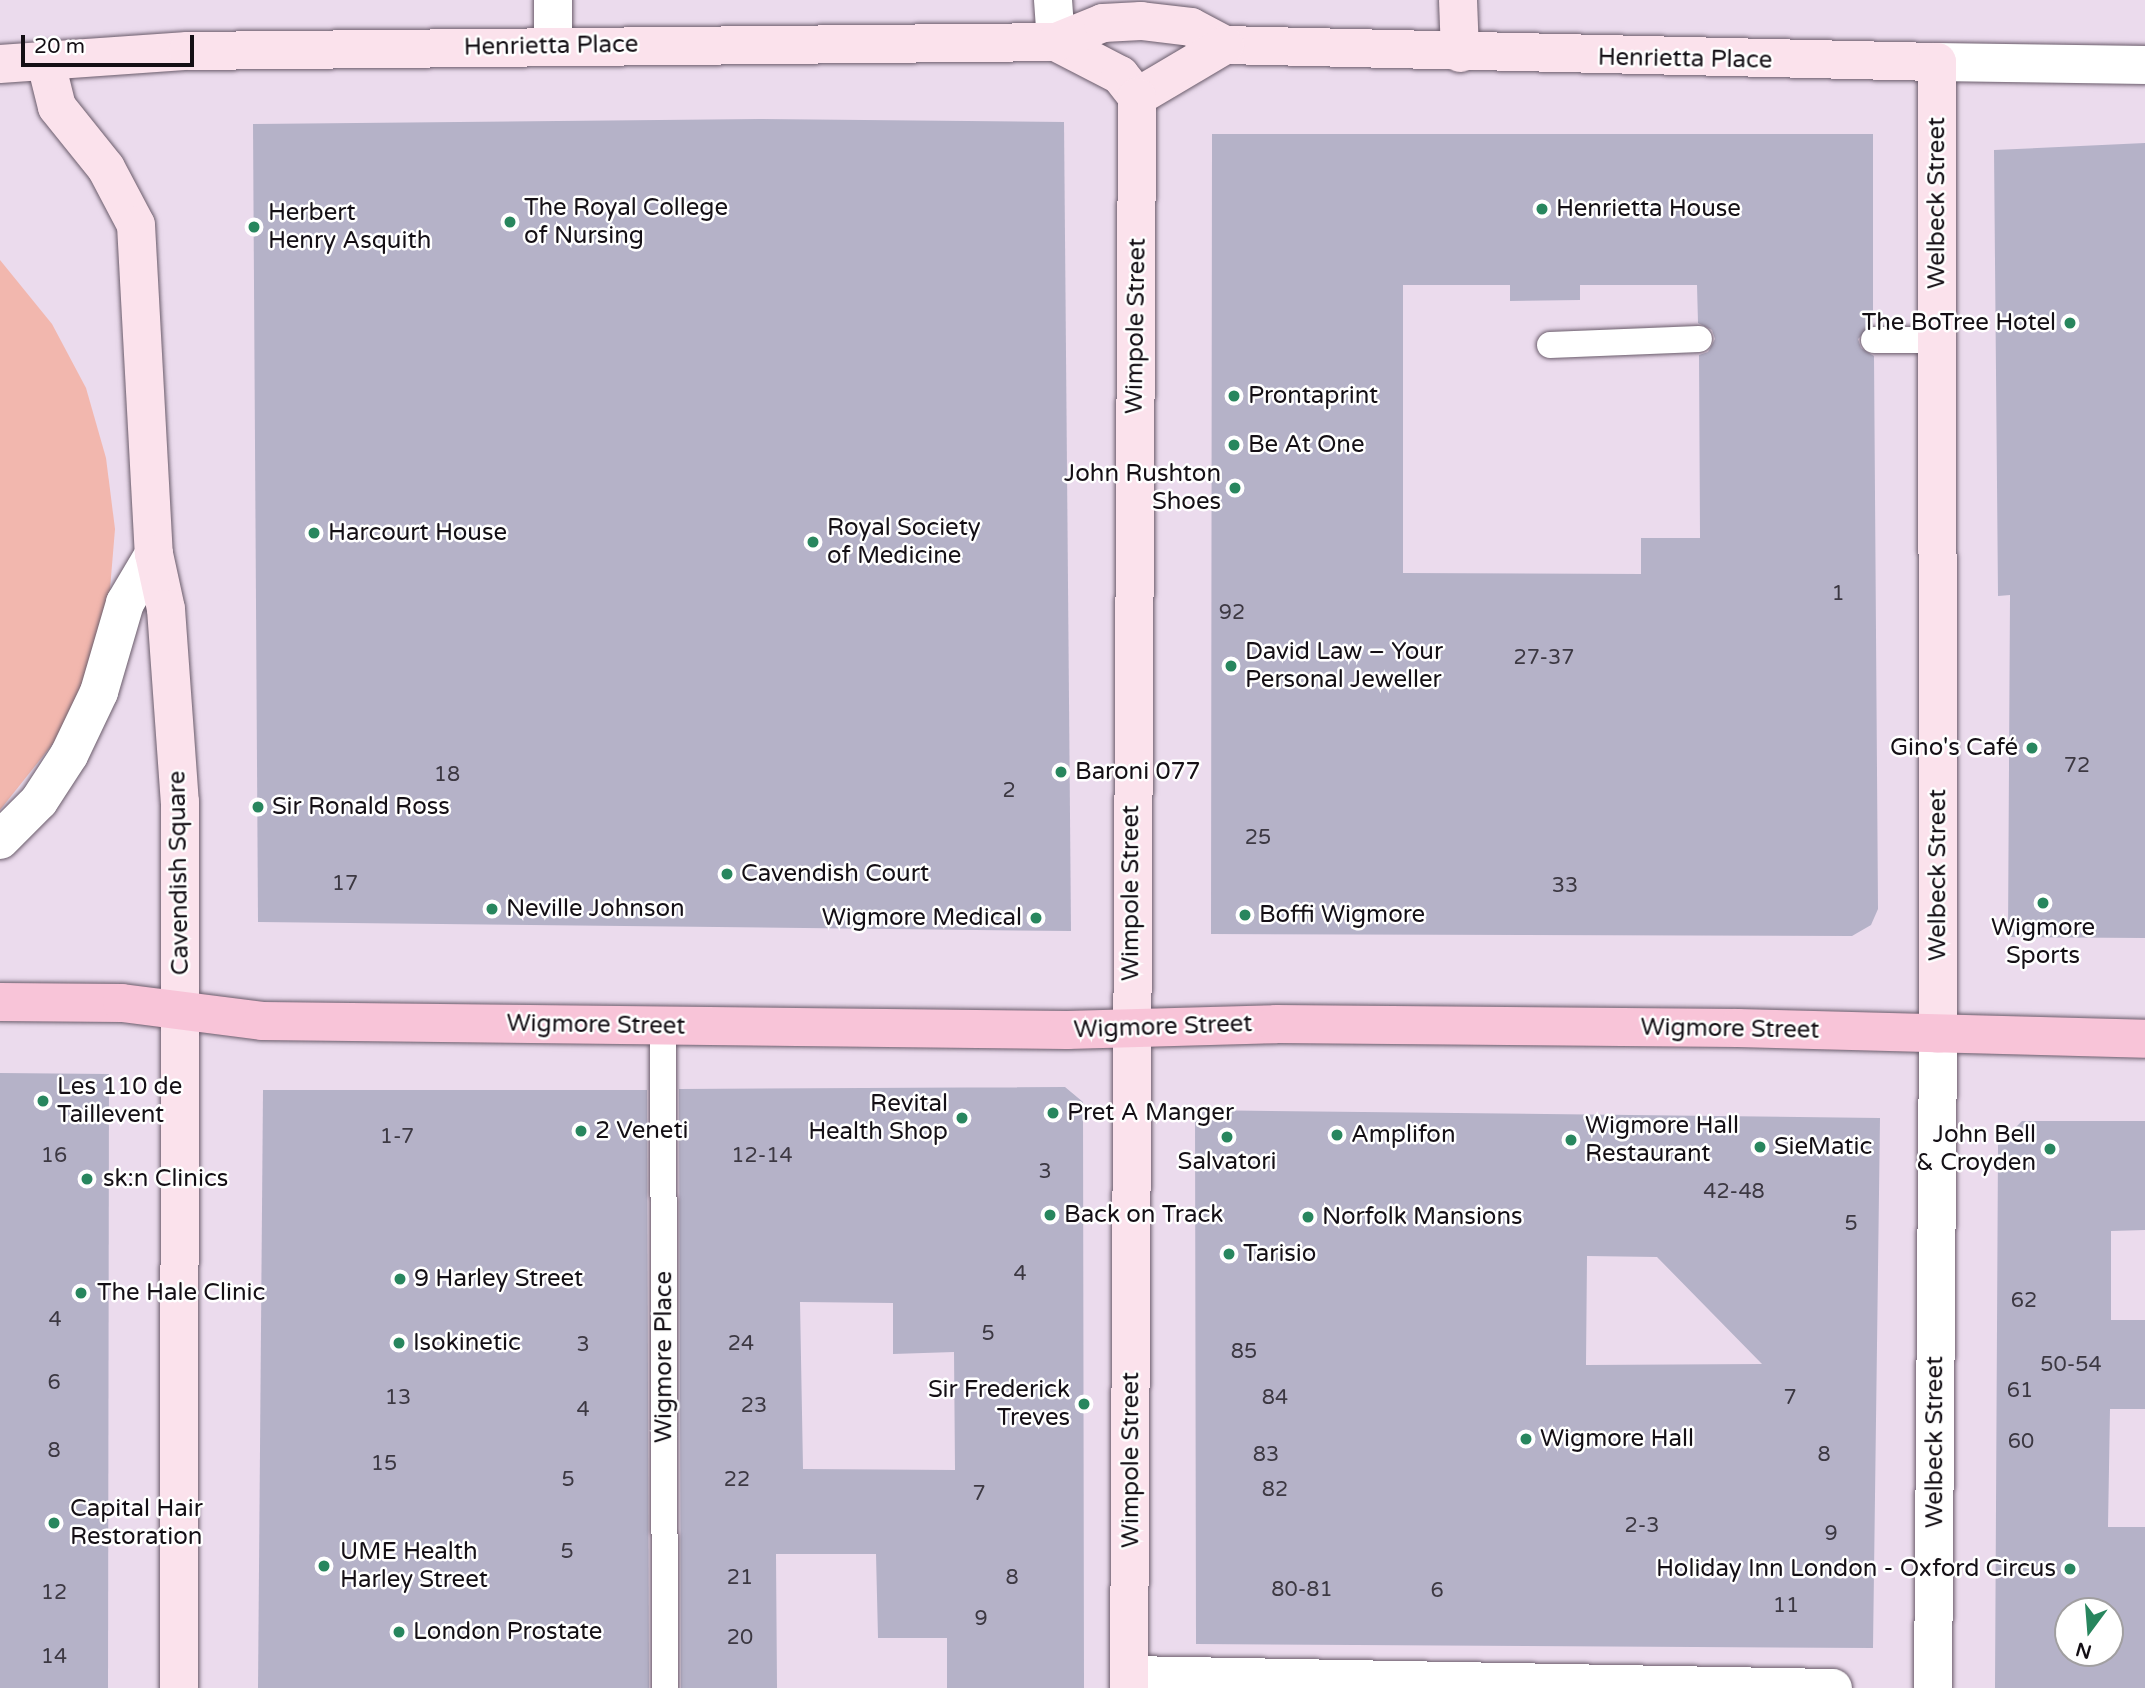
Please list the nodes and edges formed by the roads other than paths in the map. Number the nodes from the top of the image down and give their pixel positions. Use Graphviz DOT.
graph roads {
  1 [pos="553,0"];
  2 [pos="1053,0"];
  3 [pos="1458,0"];
  4 [pos="1056,42"];
  5 [pos="1225,45"];
  6 [pos="553,46"];
  7 [pos="1460,53"];
  8 [pos="1937,62"];
  9 [pos="46,63"];
  10 [pos="0,64"];
  11 [pos="2145,65"];
  12 [pos="1137,97"];
  13 [pos="1699,340"];
  14 [pos="1874,340"];
  15 [pos="1937,340"];
  16 [pos="1550,345"];
  17 [pos="154,554"];
  18 [pos="0,840"];
  19 [pos="0,1002"];
  20 [pos="181,1012"];
  21 [pos="663,1025"];
  22 [pos="1131,1027"];
  23 [pos="1938,1034"];
  24 [pos="2145,1039"];
  25 [pos="1129,1682"];
  26 [pos="1533,1685"];
  27 [pos="179,1688"];
  28 [pos="665,1688"];
  29 [pos="1833,1688"];
  30 [pos="1933,1688"];
  1 -- 6 [label="street"];
  2 -- 4 [label="street"];
  3 -- 7 [label="street"];
  4 -- 5 [label="street, Henrietta Place"];
  4 -- 6 [label="street, Henrietta Place"];
  4 -- 12 [label="street, Henrietta Place"];
  5 -- 7 [label="street, Henrietta Place"];
  5 -- 12 [label="street"];
  6 -- 9 [label="street, Henrietta Place"];
  7 -- 8 [label="street, Henrietta Place"];
  8 -- 11 [label="street, Henrietta Place"];
  8 -- 15 [label="street, Welbeck Street"];
  9 -- 10 [label="street"];
  9 -- 17 [label="street, Cavendish Square"];
  12 -- 22 [label="street, Wimpole Street"];
  13 -- 16 [label="lane"];
  14 -- 15 [label="lane"];
  15 -- 23 [label="street, Welbeck Street"];
  17 -- 18 [label="street"];
  17 -- 20 [label="street, Cavendish Square"];
  19 -- 20 [label="main road, Cavendish Square"];
  20 -- 21 [label="main road, Wigmore Street"];
  20 -- 27 [label="street"];
  21 -- 22 [label="main road, Wigmore Street"];
  21 -- 28 [label="lane, Wigmore Place"];
  22 -- 23 [label="main road, Wigmore Street"];
  22 -- 25 [label="street, Wimpole Street"];
  23 -- 24 [label="main road, Wigmore Street"];
  23 -- 30 [label="street, Welbeck Street"];
  25 -- 26 [label="street"];
  26 -- 29 [label="street"];
}
